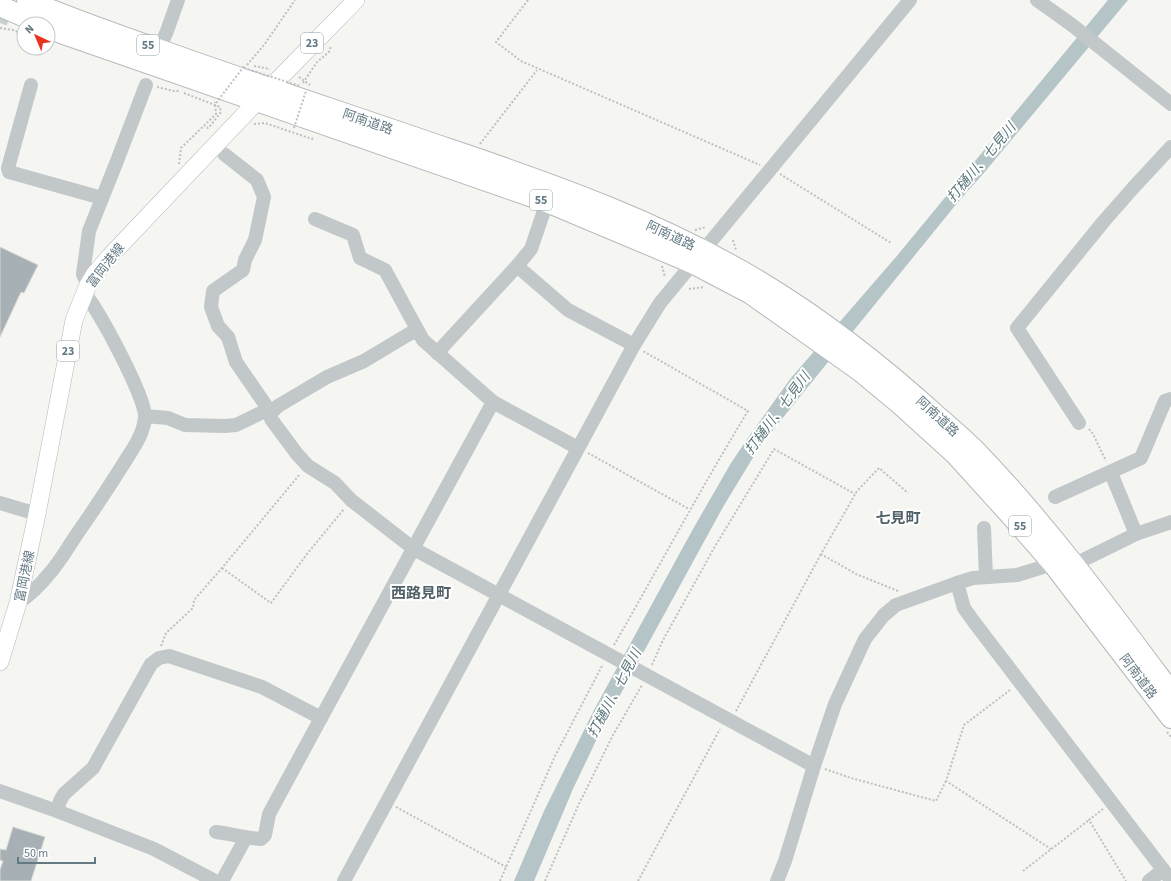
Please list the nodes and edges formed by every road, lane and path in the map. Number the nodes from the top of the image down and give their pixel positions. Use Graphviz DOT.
graph roads {
  1 [pos="27,0"];
  2 [pos="178,0"];
  3 [pos="295,0"];
  4 [pos="356,0"];
  5 [pos="528,0"];
  6 [pos="910,0"];
  7 [pos="1037,0"];
  8 [pos="0,6"];
  9 [pos="23,16"];
  10 [pos="0,28"];
  11 [pos="16,31"];
  12 [pos="56,31"];
  13 [pos="159,49"];
  14 [pos="317,62"];
  15 [pos="244,68"];
  16 [pos="538,70"];
  17 [pos="31,85"];
  18 [pos="146,85"];
  19 [pos="306,91"];
  20 [pos="263,95"];
  21 [pos="1171,104"];
  22 [pos="209,122"];
  23 [pos="204,126"];
  24 [pos="294,128"];
  25 [pos="283,129"];
  26 [pos="317,135"];
  27 [pos="1171,147"];
  28 [pos="224,154"];
  29 [pos="472,157"];
  30 [pos="772,169"];
  31 [pos="102,198"];
  32 [pos="547,202"];
  33 [pos="315,219"];
  34 [pos="891,242"];
  35 [pos="698,257"];
  36 [pos="517,266"];
  37 [pos="86,289"];
  38 [pos="418,331"];
  39 [pos="634,345"];
  40 [pos="437,353"];
  41 [pos="850,353"];
  42 [pos="1171,399"];
  43 [pos="493,402"];
  44 [pos="271,414"];
  45 [pos="145,416"];
  46 [pos="1079,423"];
  47 [pos="578,448"];
  48 [pos="308,466"];
  49 [pos="1111,472"];
  50 [pos="908,493"];
  51 [pos="855,494"];
  52 [pos="1055,497"];
  53 [pos="350,500"];
  54 [pos="0,503"];
  55 [pos="689,509"];
  56 [pos="37,514"];
  57 [pos="1171,522"];
  58 [pos="984,528"];
  59 [pos="1136,534"];
  60 [pos="414,549"];
  61 [pos="821,554"];
  62 [pos="1053,564"];
  63 [pos="1075,564"];
  64 [pos="222,568"];
  65 [pos="986,577"];
  66 [pos="957,583"];
  67 [pos="497,595"];
  68 [pos="910,600"];
  69 [pos="18,603"];
  70 [pos="611,655"];
  71 [pos="159,658"];
  72 [pos="0,662"];
  73 [pos="646,675"];
  74 [pos="1020,682"];
  75 [pos="1171,692"];
  76 [pos="321,718"];
  77 [pos="728,720"];
  78 [pos="1169,724"];
  79 [pos="1171,737"];
  80 [pos="814,766"];
  81 [pos="946,781"];
  82 [pos="0,791"];
  83 [pos="386,802"];
  84 [pos="1112,802"];
  85 [pos="57,811"];
  86 [pos="1089,820"];
  87 [pos="216,832"];
  88 [pos="248,838"];
  89 [pos="1051,849"];
  90 [pos="506,867"];
  91 [pos="1023,870"];
  92 [pos="1167,875"];
  93 [pos="215,881"];
  94 [pos="222,881"];
  95 [pos="344,881"];
  96 [pos="500,881"];
  97 [pos="545,881"];
  98 [pos="638,881"];
  99 [pos="777,881"];
  100 [pos="1126,881"];
  101 [pos="1149,881"];
  1 -- 13 [label="highway, 阿南道路 / 55"];
  2 -- 13 [label="street"];
  3 -- 15 [label="path, bridge"];
  4 -- 20 [label="main road, 富岡港線 / 23"];
  5 -- 16 [label="path"];
  6 -- 30 [label="street"];
  7 -- 21 [label="street"];
  8 -- 9 [label="highway"];
  10 -- 11 [label="path"];
  12 -- 20 [label="highway, 阿南道路 / 55"];
  13 -- 20 [label="highway, 阿南道路 / 55"];
  14 -- 15 [label="path, bridge"];
  15 -- 22 [label="path, bridge"];
  16 -- 29 [label="path"];
  16 -- 30 [label="path"];
  17 -- 31 [label="street"];
  18 -- 23 [label="path"];
  18 -- 31 [label="street"];
  19 -- 24 [label="path, bridge"];
  20 -- 29 [label="highway, 阿南道路 / 55"];
  20 -- 32 [label="highway, 阿南道路 / 55"];
  20 -- 37 [label="main road, 富岡港線 / 23"];
  25 -- 26 [label="path"];
  27 -- 46 [label="street"];
  28 -- 44 [label="street"];
  29 -- 35 [label="highway, 阿南道路 / 55"];
  30 -- 34 [label="path"];
  30 -- 35 [label="street"];
  31 -- 37 [label="street"];
  32 -- 35 [label="highway, 阿南道路 / 55"];
  32 -- 36 [label="street"];
  33 -- 38 [label="street"];
  35 -- 39 [label="street"];
  35 -- 41 [label="highway, 阿南道路 / 55"];
  36 -- 39 [label="street"];
  36 -- 40 [label="street"];
  37 -- 45 [label="street"];
  37 -- 56 [label="main road, 富岡港線 / 23"];
  38 -- 40 [label="street"];
  38 -- 44 [label="street"];
  39 -- 47 [label="street"];
  39 -- 55 [label="path"];
  40 -- 43 [label="street"];
  41 -- 62 [label="highway, 阿南道路 / 55"];
  41 -- 63 [label="highway, 阿南道路 / 55"];
  42 -- 49 [label="street"];
  43 -- 47 [label="street"];
  43 -- 60 [label="street"];
  44 -- 45 [label="street"];
  44 -- 48 [label="street"];
  45 -- 69 [label="street"];
  46 -- 49 [label="path"];
  47 -- 55 [label="path"];
  47 -- 67 [label="street"];
  48 -- 53 [label="street"];
  48 -- 64 [label="path"];
  49 -- 52 [label="street"];
  49 -- 59 [label="street"];
  50 -- 51 [label="path"];
  51 -- 61 [label="path"];
  51 -- 73 [label="path"];
  53 -- 60 [label="street"];
  53 -- 64 [label="path"];
  54 -- 56 [label="street"];
  55 -- 70 [label="path"];
  56 -- 69 [label="main road, 富岡港線 / 23"];
  57 -- 59 [label="street"];
  58 -- 65 [label="street"];
  59 -- 63 [label="street"];
  60 -- 67 [label="street"];
  60 -- 76 [label="street"];
  61 -- 68 [label="path"];
  61 -- 77 [label="path"];
  62 -- 63 [label="street"];
  62 -- 65 [label="street"];
  62 -- 78 [label="highway, 阿南道路 / 55"];
  63 -- 75 [label="highway, 阿南道路 / 55"];
  64 -- 71 [label="path"];
  65 -- 66 [label="street"];
  66 -- 68 [label="street"];
  66 -- 74 [label="street"];
  67 -- 70 [label="street"];
  67 -- 83 [label="street"];
  68 -- 80 [label="street"];
  69 -- 72 [label="main road, 富岡港線 / 23"];
  70 -- 73 [label="street"];
  70 -- 90 [label="path"];
  71 -- 76 [label="street"];
  71 -- 85 [label="street"];
  73 -- 77 [label="street"];
  73 -- 97 [label="path"];
  74 -- 81 [label="path"];
  74 -- 84 [label="street"];
  76 -- 88 [label="street"];
  77 -- 80 [label="street"];
  77 -- 98 [label="path"];
  78 -- 79 [label="path"];
  80 -- 81 [label="path"];
  80 -- 99 [label="street"];
  81 -- 89 [label="path"];
  82 -- 85 [label="street"];
  83 -- 90 [label="path"];
  83 -- 95 [label="street"];
  84 -- 86 [label="path"];
  84 -- 92 [label="street"];
  85 -- 93 [label="street"];
  86 -- 89 [label="path"];
  86 -- 100 [label="path"];
  87 -- 88 [label="street"];
  88 -- 94 [label="street"];
  89 -- 91 [label="path"];
  90 -- 96 [label="path"];
  92 -- 101 [label="street"];
}
